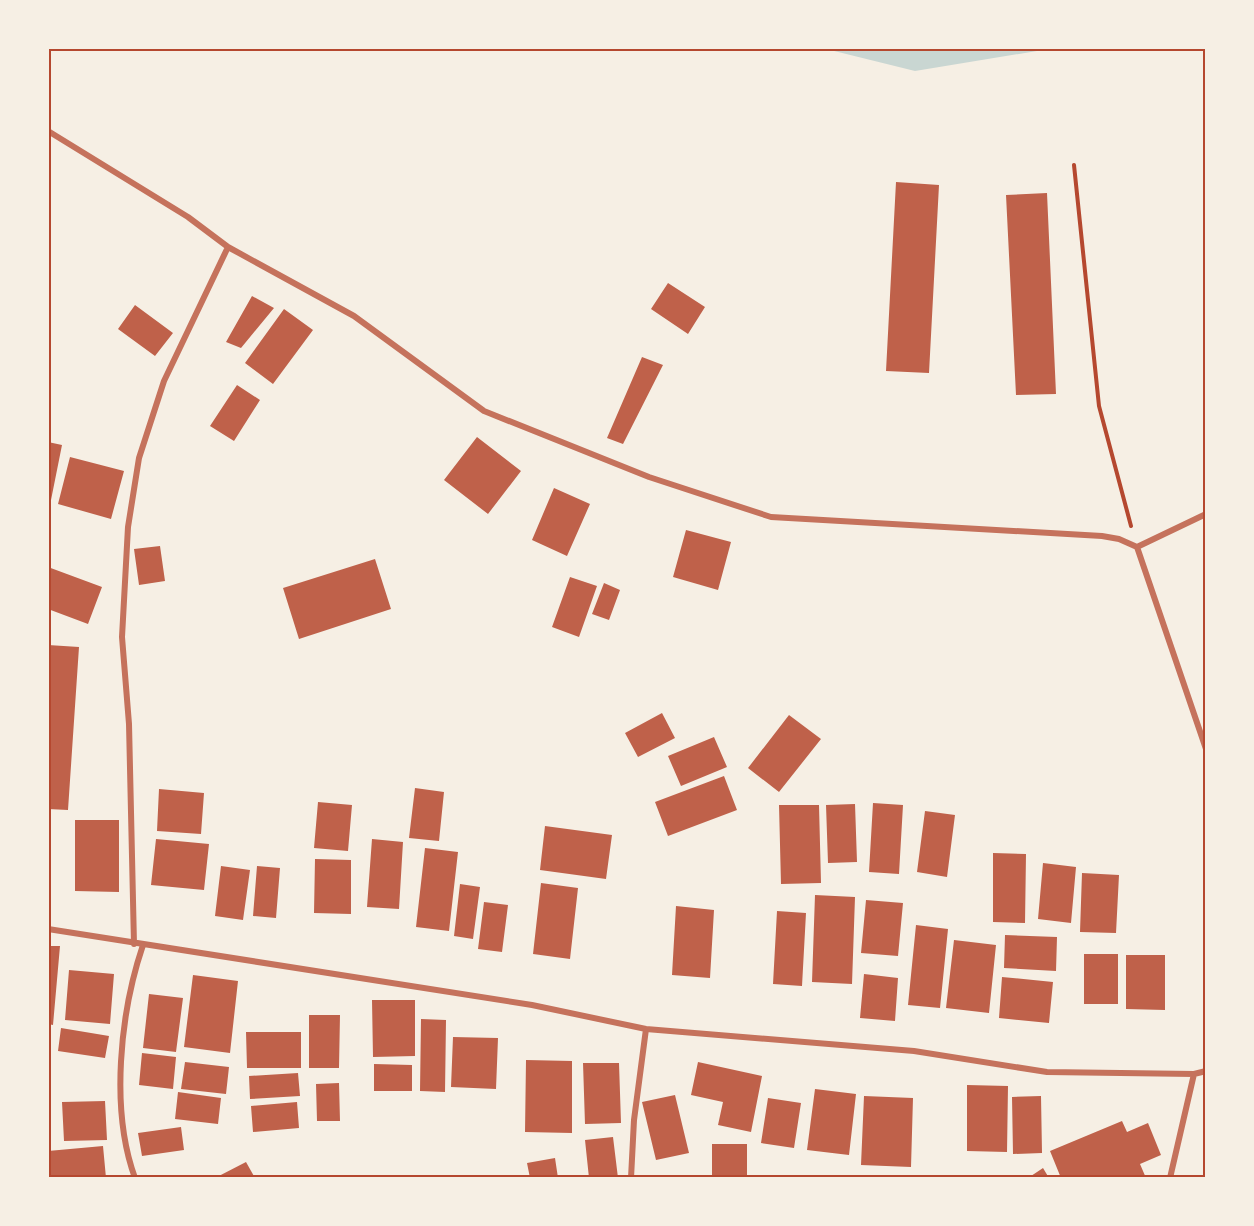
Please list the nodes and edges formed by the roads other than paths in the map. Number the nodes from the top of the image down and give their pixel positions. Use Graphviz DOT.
graph roads {
  1 [pos="48,131"];
  2 [pos="228,247"];
  3 [pos="1206,514"];
  4 [pos="1137,547"];
  5 [pos="1206,749"];
  6 [pos="48,928"];
  7 [pos="134,944"];
  8 [pos="143,945"];
  9 [pos="646,1029"];
  10 [pos="1206,1071"];
  11 [pos="1194,1074"];
  12 [pos="135,1178"];
  13 [pos="631,1178"];
  14 [pos="1170,1178"];
  1 -- 2 [label="street"];
  2 -- 4 [label="street"];
  2 -- 7 [label="street"];
  3 -- 4 [label="street"];
  4 -- 5 [label="street"];
  6 -- 7 [label="street"];
  7 -- 8 [label="street"];
  8 -- 9 [label="street"];
  8 -- 12 [label="street"];
  9 -- 11 [label="street"];
  9 -- 13 [label="street"];
  10 -- 11 [label="street"];
  11 -- 14 [label="street"];
}
